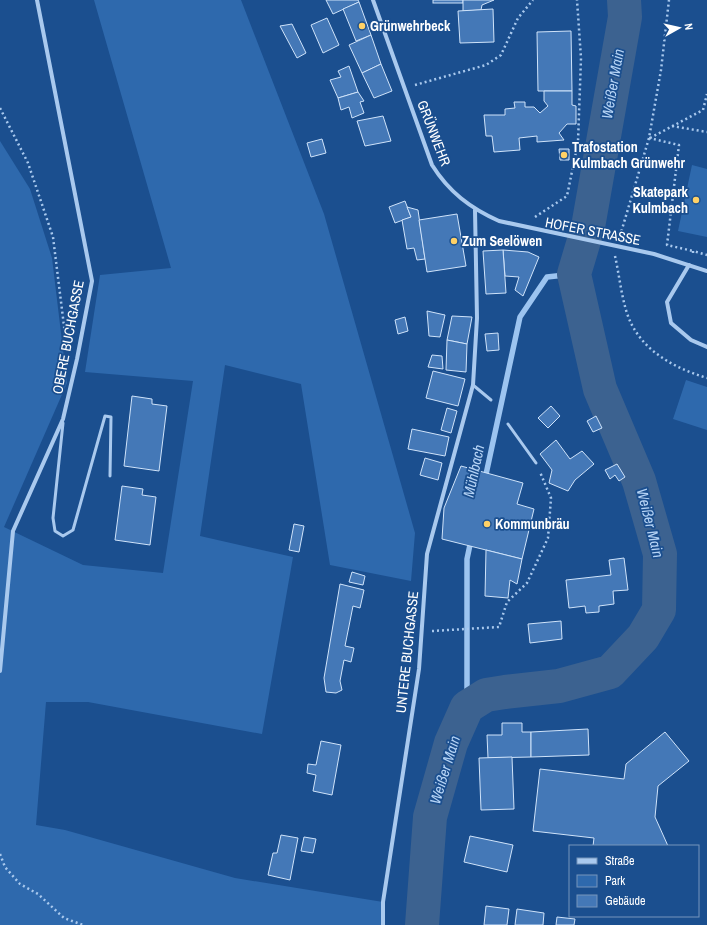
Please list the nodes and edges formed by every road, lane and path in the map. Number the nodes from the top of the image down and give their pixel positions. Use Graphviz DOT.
graph roads {
  1 [pos="37,0"];
  2 [pos="373,0"];
  3 [pos="533,0"];
  4 [pos="577,0"];
  5 [pos="668,0"];
  6 [pos="405,88"];
  7 [pos="707,94"];
  8 [pos="0,108"];
  9 [pos="671,126"];
  10 [pos="707,132"];
  11 [pos="649,138"];
  12 [pos="475,210"];
  13 [pos="521,227"];
  14 [pos="619,239"];
  15 [pos="694,251"];
  16 [pos="615,254"];
  17 [pos="689,266"];
  18 [pos="707,271"];
  19 [pos="707,347"];
  20 [pos="77,360"];
  21 [pos="707,378"];
  22 [pos="473,385"];
  23 [pos="490,400"];
  24 [pos="63,419"];
  25 [pos="508,424"];
  26 [pos="536,463"];
  27 [pos="110,476"];
  28 [pos="422,632"];
  29 [pos="0,671"];
  30 [pos="0,854"];
  31 [pos="83,925"];
  32 [pos="383,925"];
  1 -- 20 [label="street, OBERE BUCHGASSE"];
  2 -- 6 [label="street, GRÜNWEHR"];
  3 -- 6 [label="path"];
  4 -- 13 [label="path"];
  5 -- 11 [label="path"];
  6 -- 12 [label="street, GRÜNWEHR"];
  7 -- 9 [label="path"];
  8 -- 20 [label="path"];
  9 -- 10 [label="path"];
  9 -- 11 [label="path"];
  11 -- 14 [label="path"];
  11 -- 15 [label="path"];
  12 -- 13 [label="street, HOFER STRASSE"];
  12 -- 22 [label="street"];
  13 -- 17 [label="street, HOFER STRASSE"];
  16 -- 21 [label="path"];
  17 -- 18 [label="street, HOFER STRASSE"];
  17 -- 19 [label="street"];
  20 -- 24 [label="street, OBERE BUCHGASSE"];
  22 -- 23 [label="lane"];
  22 -- 28 [label="street, UNTERE BUCHGASSE"];
  24 -- 27 [label="lane"];
  24 -- 29 [label="street, OBERE BUCHGASSE"];
  25 -- 26 [label="lane"];
  26 -- 28 [label="path"];
  28 -- 32 [label="street, UNTERE BUCHGASSE"];
  30 -- 31 [label="path"];
}
